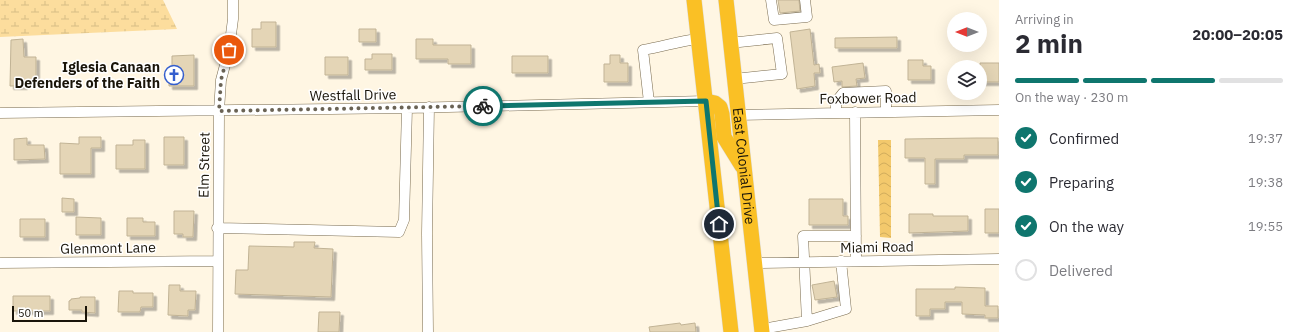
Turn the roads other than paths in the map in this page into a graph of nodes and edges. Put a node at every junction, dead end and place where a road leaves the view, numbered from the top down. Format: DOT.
graph roads {
  1 [pos="233,0"];
  2 [pos="694,0"];
  3 [pos="726,0"];
  4 [pos="771,0"];
  5 [pos="805,0"];
  6 [pos="698,39"];
  7 [pos="730,43"];
  8 [pos="734,79"];
  9 [pos="706,101"];
  10 [pos="650,102"];
  11 [pos="429,107"];
  12 [pos="407,108"];
  13 [pos="999,110"];
  14 [pos="219,111"];
  15 [pos="855,112"];
  16 [pos="886,112"];
  17 [pos="0,113"];
  18 [pos="836,113"];
  19 [pos="738,115"];
  20 [pos="744,171"];
  21 [pos="218,228"];
  22 [pos="856,236"];
  23 [pos="999,259"];
  24 [pos="217,260"];
  25 [pos="841,261"];
  26 [pos="856,261"];
  27 [pos="804,262"];
  28 [pos="0,263"];
  29 [pos="755,263"];
  30 [pos="807,321"];
  31 [pos="762,330"];
  32 [pos="218,332"];
  33 [pos="428,332"];
  34 [pos="731,332"];
  1 -- 14 [label="street, Elm Street"];
  2 -- 6 [label="highway"];
  3 -- 7 [label="highway, East Colonial Drive"];
  4 -- 5 [label="street"];
  6 -- 9 [label="highway"];
  6 -- 10 [label="street"];
  7 -- 8 [label="highway, East Colonial Drive"];
  7 -- 8 [label="street"];
  8 -- 19 [label="highway, East Colonial Drive"];
  9 -- 10 [label="street, Westfall Drive"];
  9 -- 20 [label="highway"];
  9 -- 34 [label="highway"];
  10 -- 11 [label="street, Westfall Drive"];
  11 -- 12 [label="street, Westfall Drive"];
  11 -- 33 [label="street"];
  12 -- 14 [label="street, Westfall Drive"];
  12 -- 21 [label="street"];
  13 -- 16 [label="street, Foxbower Road"];
  14 -- 17 [label="street, Westfall Drive"];
  14 -- 21 [label="street, Elm Street"];
  15 -- 16 [label="street, Foxbower Road"];
  15 -- 18 [label="street, Foxbower Road"];
  15 -- 22 [label="street"];
  16 -- 18 [label="street"];
  18 -- 19 [label="street, Foxbower Road"];
  19 -- 20 [label="highway, East Colonial Drive"];
  20 -- 29 [label="highway, East Colonial Drive"];
  21 -- 24 [label="street, Elm Street"];
  22 -- 26 [label="street"];
  22 -- 27 [label="street"];
  23 -- 26 [label="street, Miami Road"];
  24 -- 28 [label="street, Glenmont Lane"];
  24 -- 32 [label="street, Elm Street"];
  25 -- 26 [label="street, Miami Road"];
  25 -- 27 [label="street, Miami Road"];
  25 -- 30 [label="street"];
  27 -- 29 [label="street, Miami Road"];
  27 -- 30 [label="street"];
  29 -- 31 [label="highway, East Colonial Drive"];
  30 -- 31 [label="street"];
}
